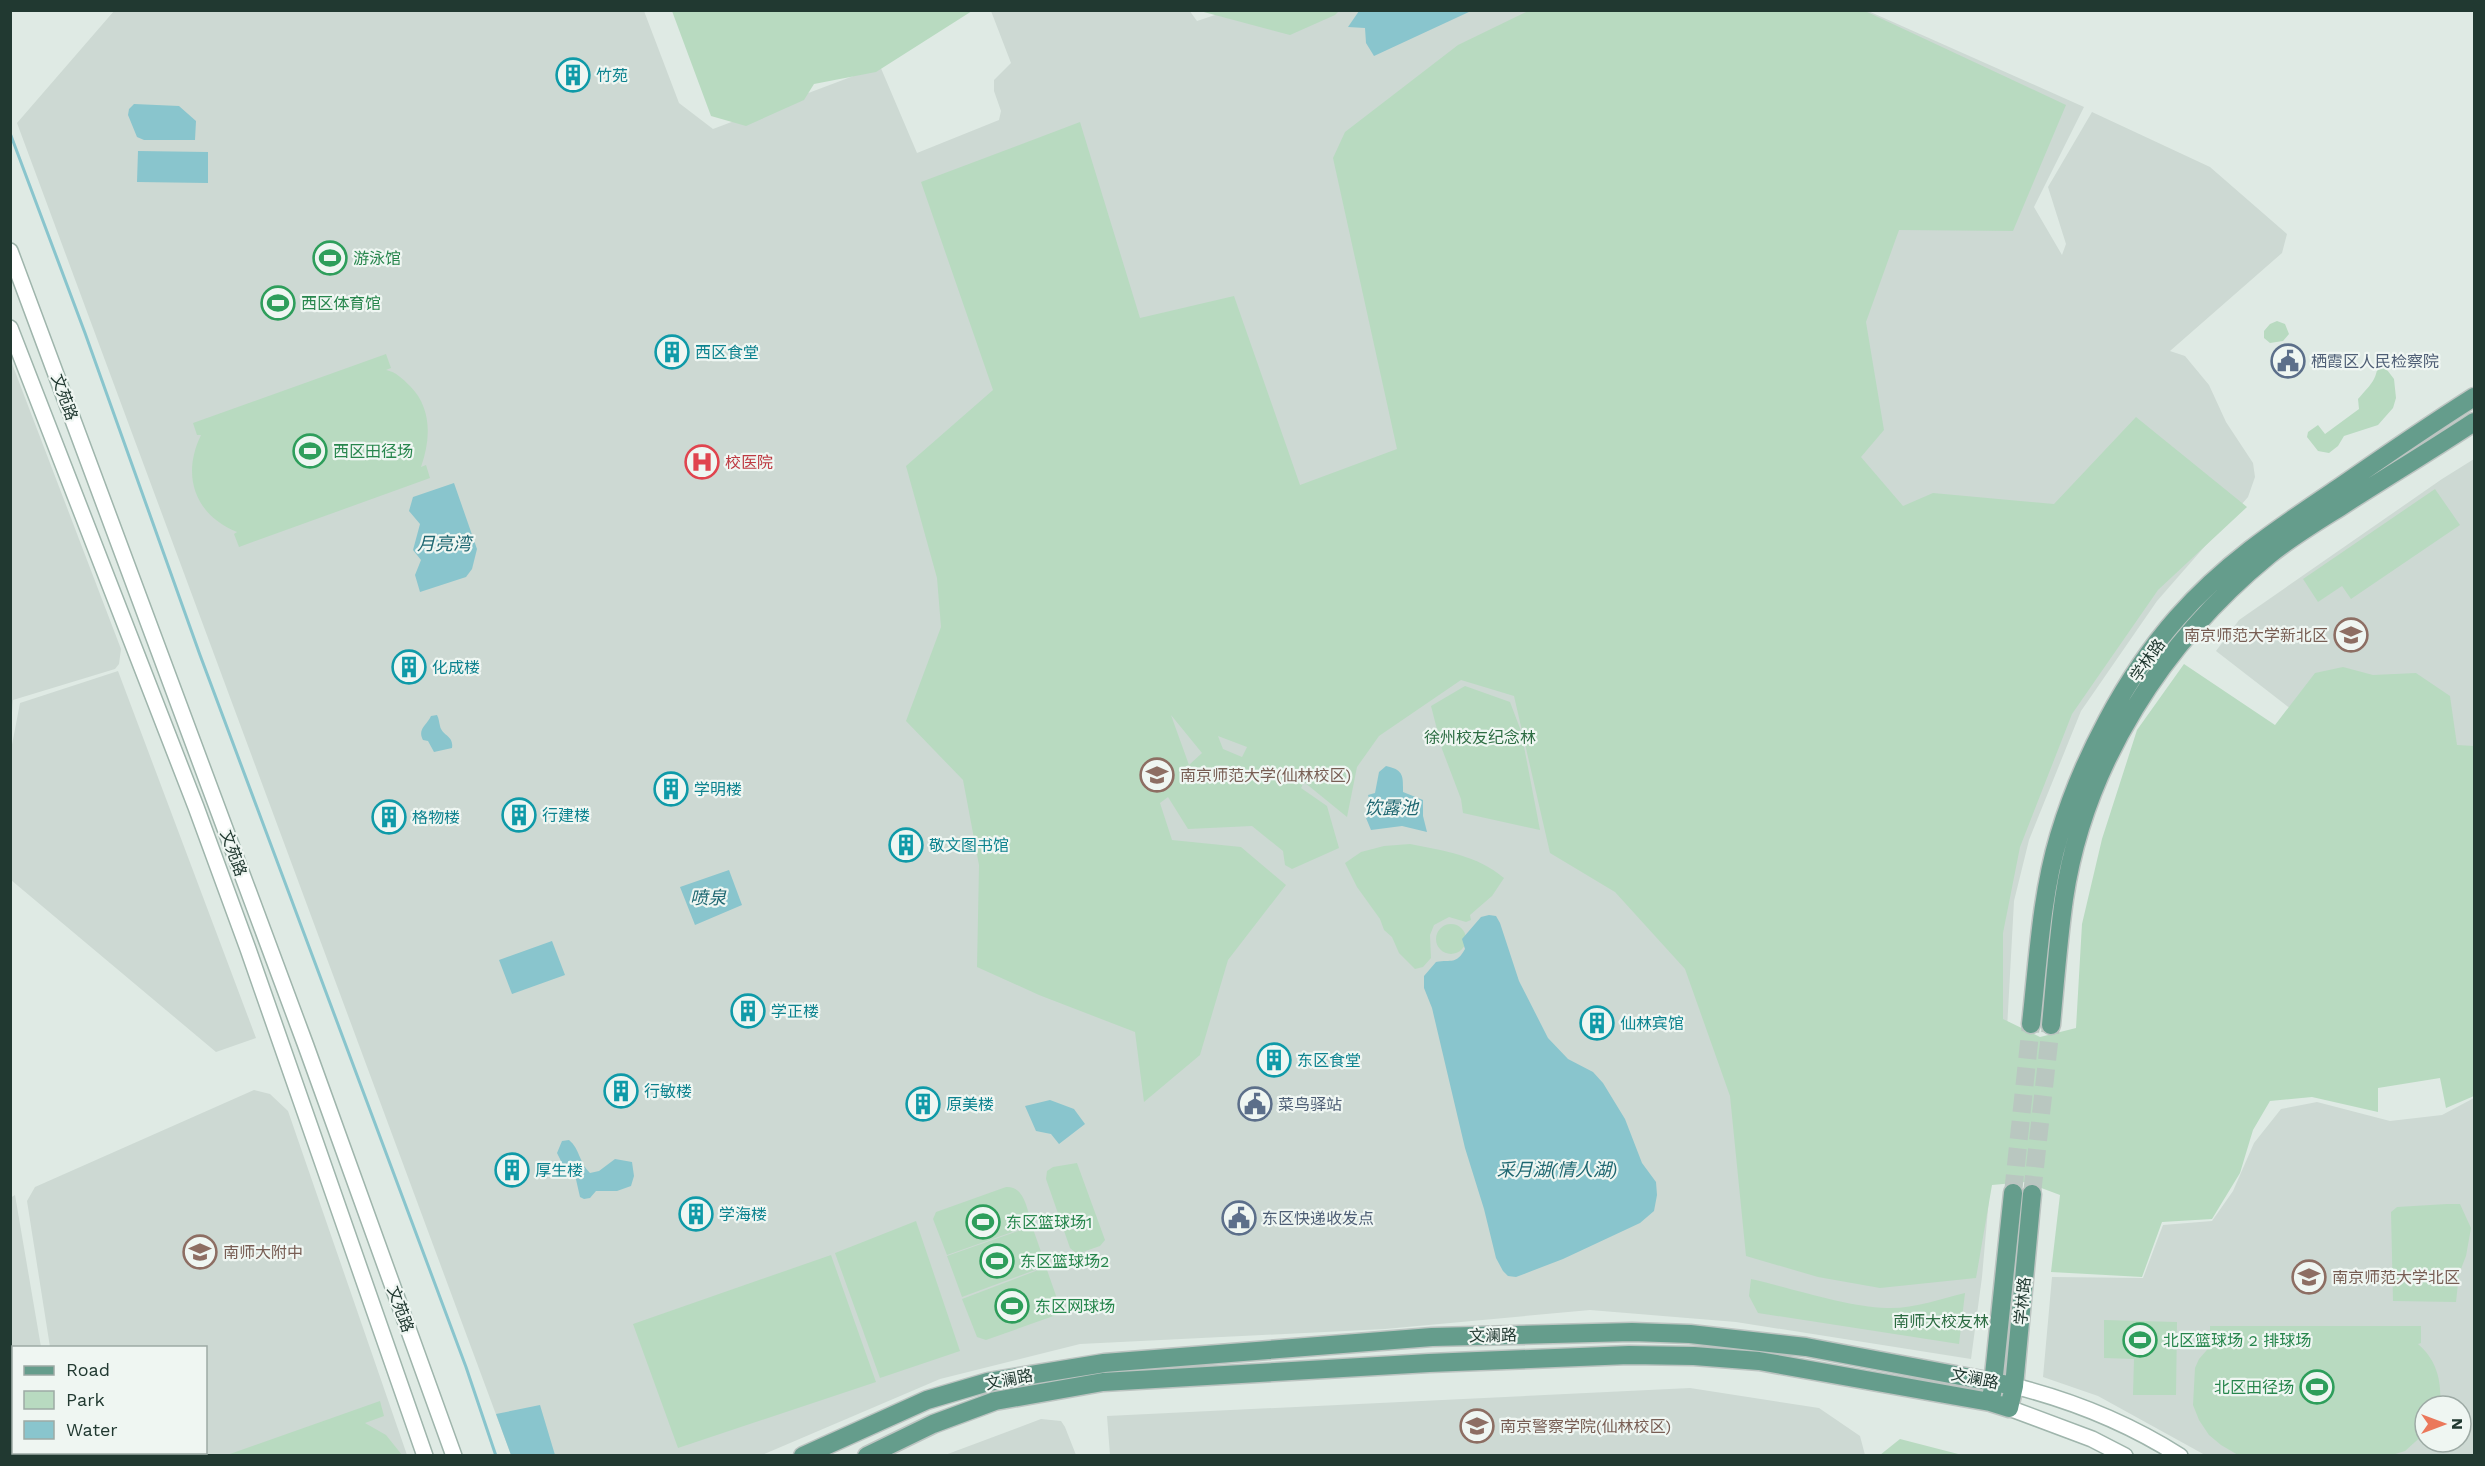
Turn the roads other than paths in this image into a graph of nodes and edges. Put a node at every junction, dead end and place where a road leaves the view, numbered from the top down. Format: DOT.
graph roads {
  1 [pos="10,251"];
  2 [pos="16,284"];
  3 [pos="10,328"];
  4 [pos="2475,397"];
  5 [pos="2475,422"];
  6 [pos="2031,1024"];
  7 [pos="2051,1025"];
  8 [pos="2013,1193"];
  9 [pos="2032,1194"];
  10 [pos="1994,1382"];
  11 [pos="2014,1386"];
  12 [pos="1990,1402"];
  13 [pos="2009,1408"];
  14 [pos="425,1455"];
  15 [pos="454,1455"];
  16 [pos="803,1455"];
  17 [pos="867,1455"];
  18 [pos="2125,1455"];
  19 [pos="2180,1455"];
  1 -- 2 [label="main road, 文苑路"];
  2 -- 15 [label="main road, 文苑路"];
  3 -- 14 [label="main road, 文苑路"];
  4 -- 6 [label="main road, 学林路"];
  5 -- 7 [label="main road, 学林路"];
  8 -- 10 [label="main road, 学林路"];
  9 -- 11 [label="main road, 学林路"];
  10 -- 11 [label="main road, 文澜路"];
  10 -- 12 [label="main road, 学林路"];
  10 -- 16 [label="main road, 文澜路"];
  11 -- 13 [label="main road, 学林路"];
  11 -- 19 [label="main road, 文澜路"];
  12 -- 13 [label="main road, 文澜路"];
  12 -- 17 [label="main road, 文澜路"];
  13 -- 18 [label="main road, 文澜路"];
}
